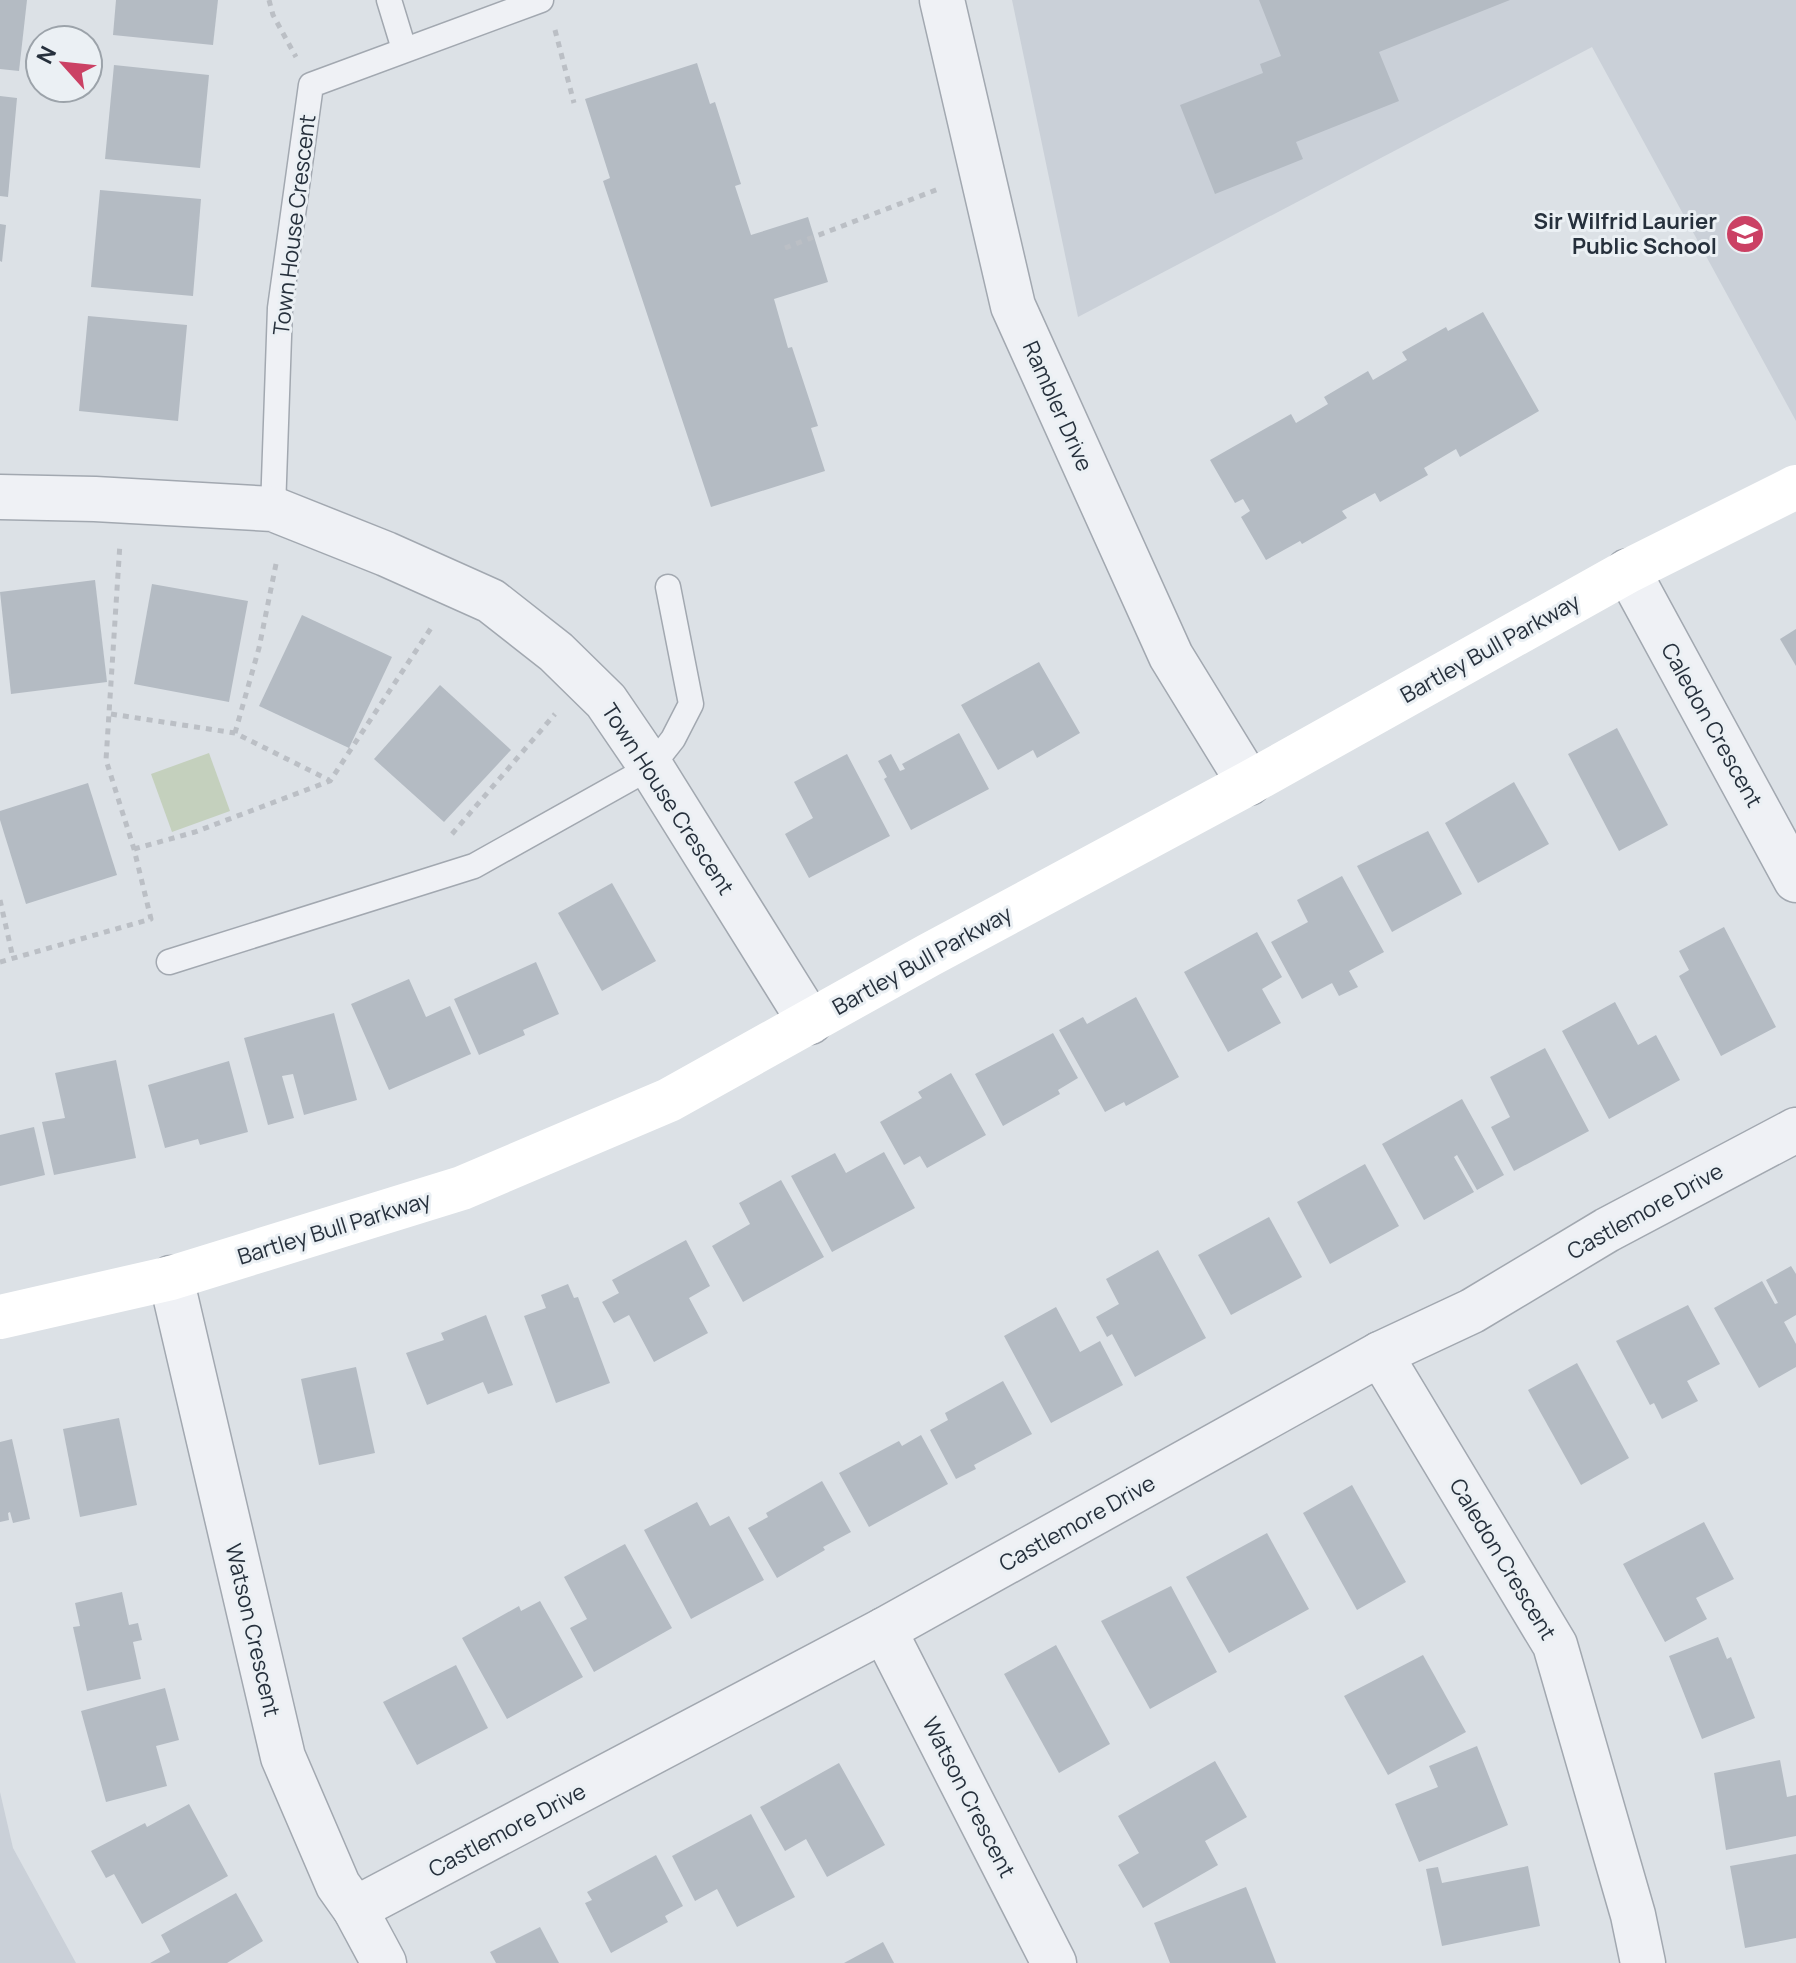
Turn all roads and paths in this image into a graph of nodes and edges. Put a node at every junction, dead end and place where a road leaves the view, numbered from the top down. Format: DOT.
graph roads {
  1 [pos="269,0"];
  2 [pos="389,0"];
  3 [pos="541,0"];
  4 [pos="942,0"];
  5 [pos="554,29"];
  6 [pos="404,49"];
  7 [pos="311,85"];
  8 [pos="574,103"];
  9 [pos="982,172"];
  10 [pos="785,248"];
  11 [pos="1796,487"];
  12 [pos="0,497"];
  13 [pos="123,501"];
  14 [pos="279,512"];
  15 [pos="1628,571"];
  16 [pos="458,587"];
  17 [pos="668,587"];
  18 [pos="584,680"];
  19 [pos="111,714"];
  20 [pos="235,733"];
  21 [pos="651,767"];
  22 [pos="330,781"];
  23 [pos="1249,783"];
  24 [pos="134,849"];
  25 [pos="1796,880"];
  26 [pos="407,887"];
  27 [pos="0,900"];
  28 [pos="13,958"];
  29 [pos="0,962"];
  30 [pos="169,962"];
  31 [pos="810,1022"];
  32 [pos="1796,1130"];
  33 [pos="171,1278"];
  34 [pos="0,1317"];
  35 [pos="1380,1354"];
  36 [pos="884,1630"];
  37 [pos="355,1909"];
  38 [pos="384,1963"];
  39 [pos="1054,1963"];
  40 [pos="1643,1963"];
  1 -- 7 [label="path"];
  2 -- 6 [label="lane"];
  3 -- 6 [label="lane"];
  4 -- 9 [label="street, Rambler Drive"];
  5 -- 8 [label="path"];
  6 -- 7 [label="lane"];
  7 -- 14 [label="lane, Town House Crescent"];
  9 -- 10 [label="path"];
  9 -- 23 [label="street, Rambler Drive"];
  11 -- 15 [label="street, Bartley Bull Parkway"];
  12 -- 13 [label="street, Town House Crescent"];
  13 -- 14 [label="street, Town House Crescent"];
  13 -- 19 [label="path"];
  14 -- 16 [label="street, Town House Crescent"];
  14 -- 20 [label="path"];
  15 -- 23 [label="street, Bartley Bull Parkway"];
  15 -- 25 [label="street, Caledon Crescent"];
  16 -- 18 [label="street, Town House Crescent"];
  16 -- 22 [label="path"];
  17 -- 21 [label="lane"];
  18 -- 21 [label="street, Town House Crescent"];
  18 -- 26 [label="path"];
  19 -- 20 [label="path"];
  19 -- 24 [label="path"];
  20 -- 22 [label="path"];
  21 -- 26 [label="lane"];
  21 -- 31 [label="street, Town House Crescent"];
  22 -- 24 [label="path"];
  23 -- 31 [label="street, Bartley Bull Parkway"];
  24 -- 28 [label="path"];
  26 -- 30 [label="lane"];
  27 -- 28 [label="path"];
  28 -- 29 [label="path"];
  31 -- 33 [label="street, Bartley Bull Parkway"];
  32 -- 35 [label="street, Castlemore Drive"];
  33 -- 34 [label="street, Bartley Bull Parkway"];
  33 -- 37 [label="street, Watson Crescent"];
  35 -- 36 [label="street, Castlemore Drive"];
  35 -- 40 [label="street, Caledon Crescent"];
  36 -- 37 [label="street, Castlemore Drive"];
  36 -- 39 [label="street, Watson Crescent"];
  37 -- 38 [label="street, Watson Crescent"];
}
